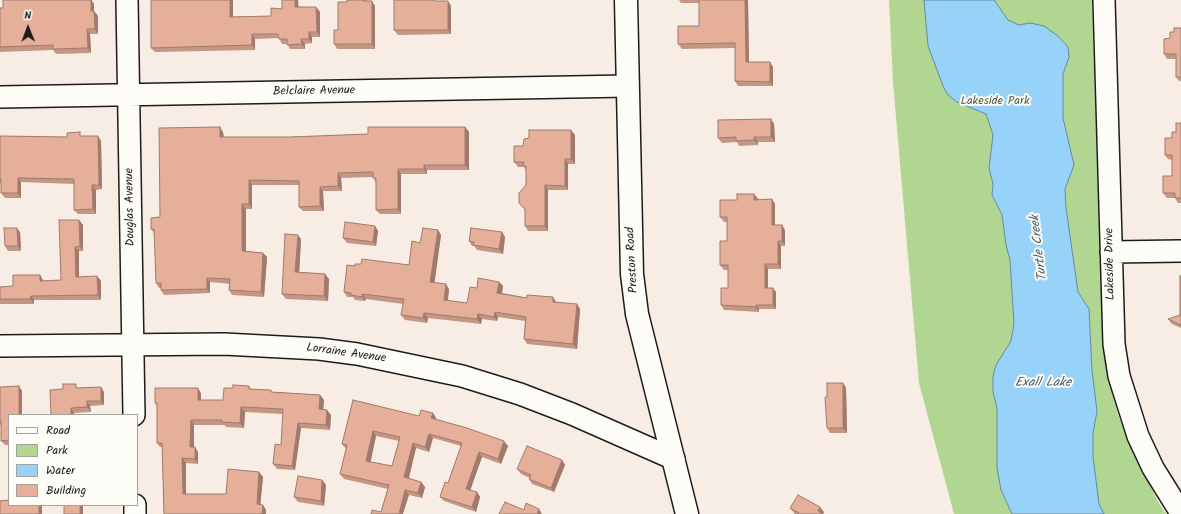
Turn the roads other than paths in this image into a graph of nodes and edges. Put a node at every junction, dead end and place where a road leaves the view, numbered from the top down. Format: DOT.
graph roads {
  1 [pos="128,0"];
  2 [pos="626,0"];
  3 [pos="1104,0"];
  4 [pos="628,86"];
  5 [pos="129,95"];
  6 [pos="0,97"];
  7 [pos="1181,251"];
  8 [pos="1111,252"];
  9 [pos="132,344"];
  10 [pos="0,346"];
  11 [pos="134,414"];
  12 [pos="674,459"];
  13 [pos="1181,513"];
  14 [pos="687,514"];
  1 -- 5 [label="street, Douglas Avenue"];
  2 -- 4 [label="main road, Preston Road"];
  3 -- 8 [label="street, Lakeside Drive"];
  4 -- 5 [label="street, Belclaire Avenue"];
  4 -- 12 [label="main road, Preston Road"];
  5 -- 6 [label="street, Belclaire Avenue"];
  5 -- 9 [label="street, Douglas Avenue"];
  7 -- 8 [label="street"];
  8 -- 13 [label="street, Lakeside Drive"];
  9 -- 10 [label="street, Lorraine Avenue"];
  9 -- 11 [label="street, Douglas Avenue"];
  9 -- 12 [label="street, Lorraine Avenue"];
  12 -- 14 [label="main road, Preston Road"];
}
